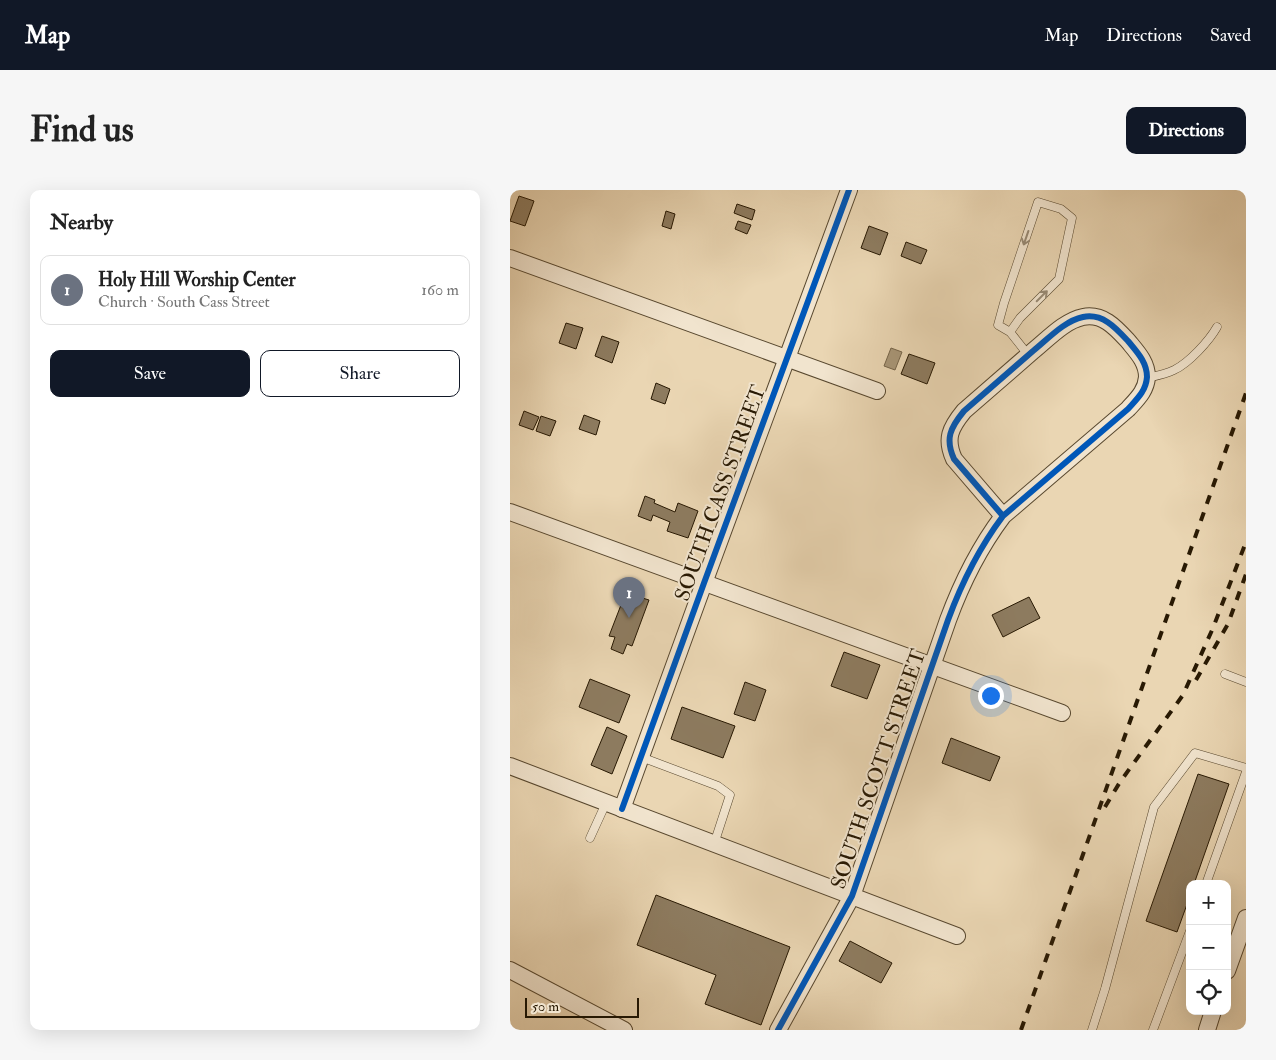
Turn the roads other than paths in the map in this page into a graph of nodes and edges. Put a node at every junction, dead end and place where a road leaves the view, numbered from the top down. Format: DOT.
graph roads {
  1 [pos="849,190"];
  2 [pos="510,258"];
  3 [pos="1218,327"];
  4 [pos="1010,332"];
  5 [pos="1029,356"];
  6 [pos="787,358"];
  7 [pos="1147,378"];
  8 [pos="877,391"];
  9 [pos="510,512"];
  10 [pos="1003,516"];
  11 [pos="704,583"];
  12 [pos="932,666"];
  13 [pos="1225,674"];
  14 [pos="1246,682"];
  15 [pos="1062,713"];
  16 [pos="641,757"];
  17 [pos="510,766"];
  18 [pos="1246,770"];
  19 [pos="606,803"];
  20 [pos="622,809"];
  21 [pos="590,838"];
  22 [pos="714,844"];
  23 [pos="1207,880"];
  24 [pos="852,896"];
  25 [pos="1246,918"];
  26 [pos="957,936"];
  27 [pos="1186,941"];
  28 [pos="510,970"];
  29 [pos="1227,970"];
  30 [pos="1212,1015"];
  31 [pos="624,1030"];
  32 [pos="778,1030"];
  33 [pos="1092,1030"];
  34 [pos="1153,1030"];
  35 [pos="1207,1030"];
  1 -- 6 [label="street, SOUTH CASS STREET"];
  2 -- 6 [label="street"];
  3 -- 7 [label="lane"];
  4 -- 4 [label="lane, one-way"];
  4 -- 5 [label="lane"];
  5 -- 7 [label="street"];
  5 -- 10 [label="street"];
  6 -- 8 [label="street"];
  6 -- 11 [label="street, SOUTH CASS STREET"];
  7 -- 10 [label="street, SOUTH SCOTT STREET"];
  9 -- 11 [label="street"];
  10 -- 12 [label="street, SOUTH SCOTT STREET"];
  11 -- 12 [label="street"];
  11 -- 16 [label="street, SOUTH CASS STREET"];
  12 -- 15 [label="street"];
  12 -- 24 [label="street, SOUTH SCOTT STREET"];
  13 -- 14 [label="lane"];
  16 -- 20 [label="street, SOUTH CASS STREET"];
  16 -- 22 [label="lane"];
  17 -- 19 [label="street"];
  18 -- 23 [label="lane"];
  18 -- 33 [label="lane"];
  19 -- 20 [label="street"];
  19 -- 21 [label="lane"];
  20 -- 22 [label="street"];
  22 -- 24 [label="street"];
  24 -- 26 [label="street"];
  24 -- 32 [label="street, SOUTH SCOTT STREET"];
  25 -- 29 [label="street"];
  27 -- 34 [label="lane"];
  28 -- 31 [label="street"];
  30 -- 35 [label="street"];
}
